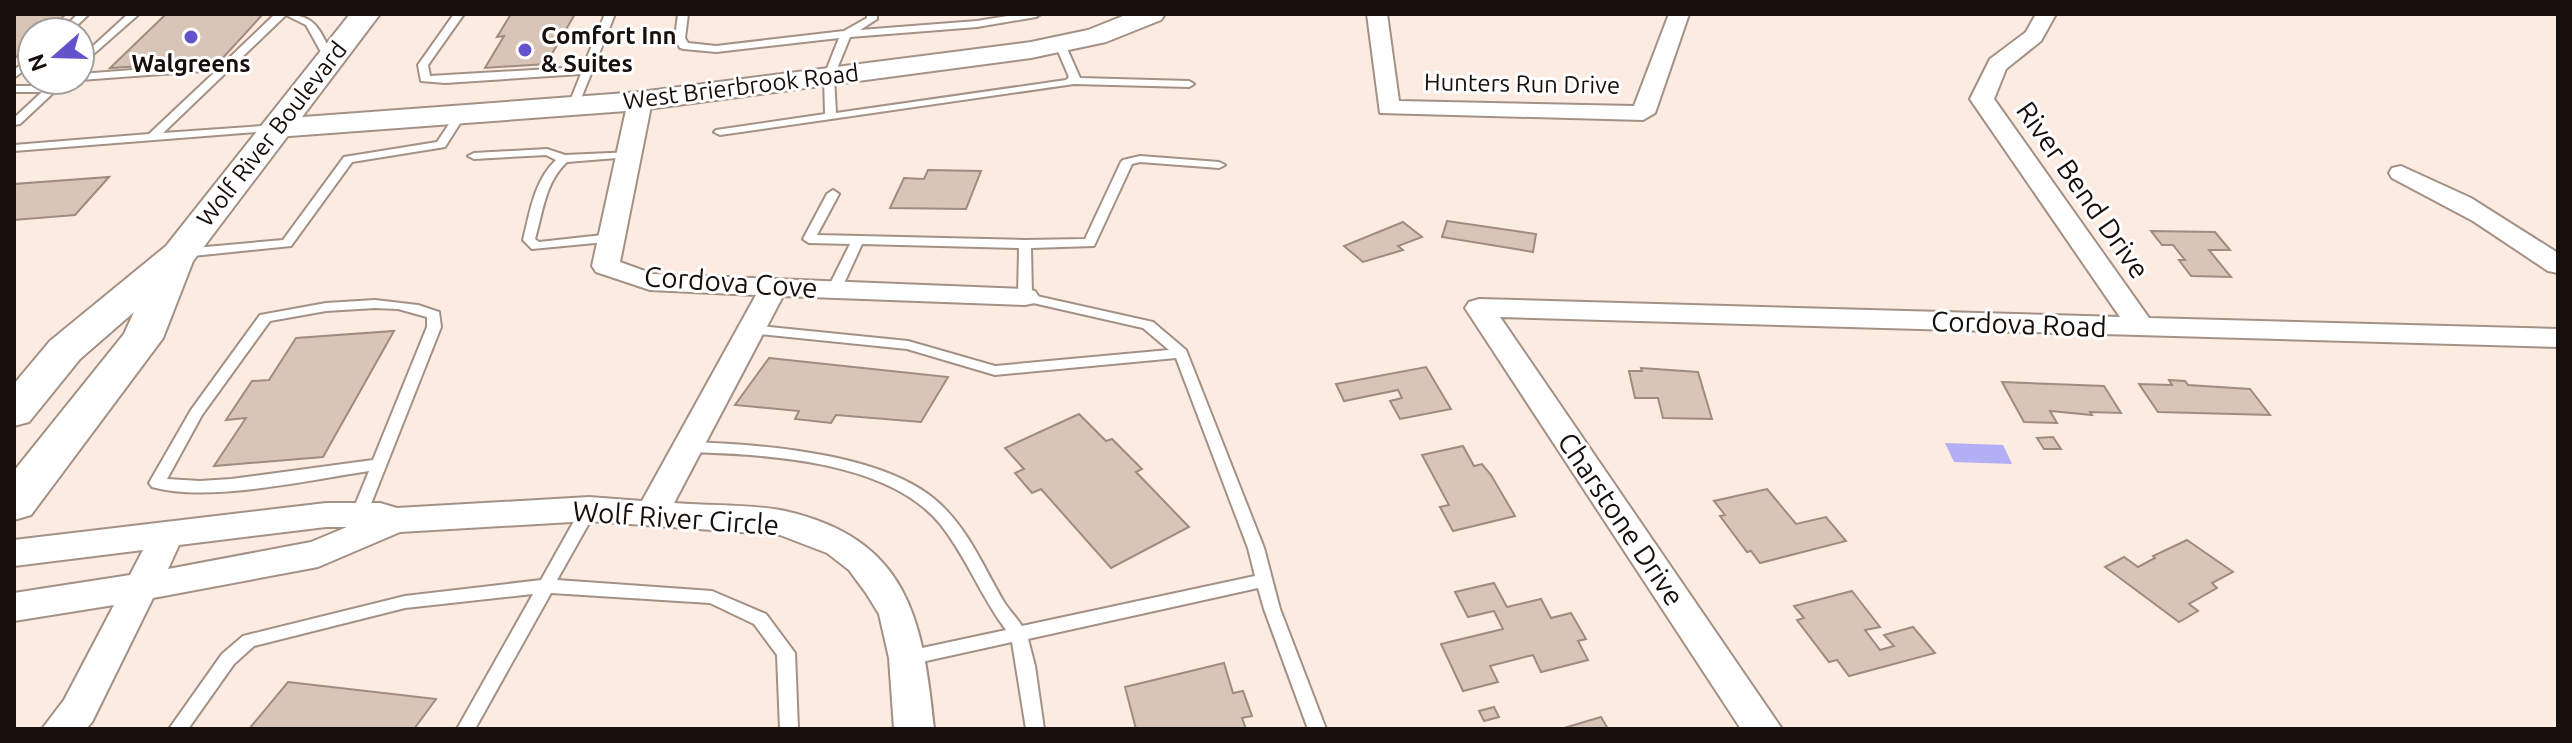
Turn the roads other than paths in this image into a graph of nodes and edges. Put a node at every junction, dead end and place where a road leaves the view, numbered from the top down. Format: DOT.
graph roads {
  1 [pos="134,14"];
  2 [pos="281,14"];
  3 [pos="290,14"];
  4 [pos="365,14"];
  5 [pos="459,14"];
  6 [pos="610,14"];
  7 [pos="683,14"];
  8 [pos="872,14"];
  9 [pos="938,14"];
  10 [pos="1036,14"];
  11 [pos="1152,14"];
  12 [pos="1377,14"];
  13 [pos="1679,14"];
  14 [pos="2046,14"];
  15 [pos="938,27"];
  16 [pos="846,34"];
  17 [pos="1060,44"];
  18 [pos="96,48"];
  19 [pos="330,59"];
  20 [pos="229,66"];
  21 [pos="588,70"];
  22 [pos="96,76"];
  23 [pos="829,76"];
  24 [pos="1072,81"];
  25 [pos="1189,84"];
  26 [pos="44,96"];
  27 [pos="640,101"];
  28 [pos="573,106"];
  29 [pos="461,114"];
  30 [pos="831,117"];
  31 [pos="16,122"];
  32 [pos="276,128"];
  33 [pos="720,132"];
  34 [pos="152,138"];
  35 [pos="14,148"];
  36 [pos="629,154"];
  37 [pos="474,156"];
  38 [pos="564,159"];
  39 [pos="1219,165"];
  40 [pos="2401,173"];
  41 [pos="833,194"];
  42 [pos="612,238"];
  43 [pos="858,240"];
  44 [pos="1025,244"];
  45 [pos="179,254"];
  46 [pos="2558,265"];
  47 [pos="774,287"];
  48 [pos="834,290"];
  49 [pos="1025,297"];
  50 [pos="1479,308"];
  51 [pos="2142,328"];
  52 [pos="750,329"];
  53 [pos="2558,338"];
  54 [pos="1181,353"];
  55 [pos="14,412"];
  56 [pos="686,447"];
  57 [pos="379,464"];
  58 [pos="14,503"];
  59 [pos="589,509"];
  60 [pos="652,513"];
  61 [pos="359,515"];
  62 [pos="396,520"];
  63 [pos="167,536"];
  64 [pos="14,553"];
  65 [pos="1264,580"];
  66 [pos="546,586"];
  67 [pos="141,587"];
  68 [pos="14,607"];
  69 [pos="1017,633"];
  70 [pos="908,658"];
  71 [pos="62,729"];
  72 [pos="178,729"];
  73 [pos="466,729"];
  74 [pos="789,729"];
  75 [pos="914,729"];
  76 [pos="1035,729"];
  77 [pos="1317,729"];
  78 [pos="1762,729"];
  1 -- 18 [label="lane"];
  2 -- 20 [label="lane"];
  3 -- 19 [label="lane"];
  4 -- 19 [label="main road, Wolf River Boulevard"];
  5 -- 21 [label="lane"];
  6 -- 21 [label="lane"];
  7 -- 16 [label="lane"];
  8 -- 16 [label="lane"];
  9 -- 15 [label="lane"];
  10 -- 15 [label="lane"];
  11 -- 17 [label="street, West Brierbrook Road"];
  12 -- 13 [label="street, Hunters Run Drive"];
  14 -- 51 [label="street, River Bend Drive"];
  15 -- 16 [label="lane"];
  16 -- 23 [label="lane"];
  17 -- 23 [label="street, West Brierbrook Road"];
  17 -- 24 [label="lane"];
  19 -- 32 [label="main road, Wolf River Boulevard"];
  20 -- 22 [label="lane"];
  20 -- 34 [label="lane"];
  21 -- 28 [label="lane"];
  23 -- 27 [label="street, West Brierbrook Road"];
  23 -- 30 [label="lane"];
  24 -- 25 [label="lane"];
  24 -- 30 [label="lane"];
  26 -- 31 [label="lane"];
  27 -- 28 [label="street, West Brierbrook Road"];
  27 -- 36 [label="street, Cordova Cove"];
  28 -- 29 [label="street, West Brierbrook Road"];
  29 -- 32 [label="street, West Brierbrook Road"];
  29 -- 45 [label="lane"];
  30 -- 33 [label="lane"];
  32 -- 34 [label="lane"];
  32 -- 45 [label="main road, Wolf River Boulevard"];
  34 -- 35 [label="lane"];
  36 -- 38 [label="lane"];
  36 -- 42 [label="street, Cordova Cove"];
  37 -- 38 [label="lane"];
  38 -- 42 [label="lane"];
  39 -- 44 [label="lane"];
  40 -- 46 [label="street"];
  41 -- 43 [label="lane"];
  42 -- 47 [label="street, Cordova Cove"];
  43 -- 44 [label="lane"];
  43 -- 48 [label="lane"];
  44 -- 49 [label="lane"];
  45 -- 55 [label="main road, Wolf River Boulevard"];
  45 -- 58 [label="main road, Wolf River Boulevard"];
  47 -- 48 [label="street, Cordova Cove"];
  47 -- 52 [label="street"];
  48 -- 49 [label="street, Cordova Cove"];
  49 -- 54 [label="lane"];
  50 -- 51 [label="street, Cordova Road"];
  50 -- 78 [label="street, Charstone Drive"];
  51 -- 53 [label="street, Cordova Road"];
  52 -- 54 [label="lane"];
  52 -- 56 [label="street"];
  54 -- 65 [label="lane"];
  56 -- 60 [label="street"];
  56 -- 69 [label="lane"];
  57 -- 57 [label="lane"];
  57 -- 61 [label="lane"];
  59 -- 60 [label="street, Wolf River Circle"];
  59 -- 62 [label="street, Wolf River Circle"];
  59 -- 66 [label="lane"];
  60 -- 70 [label="street, Wolf River Circle"];
  61 -- 62 [label="street, Wolf River Circle"];
  61 -- 63 [label="street, Wolf River Circle"];
  62 -- 67 [label="street, Wolf River Circle"];
  63 -- 64 [label="street, Wolf River Circle"];
  63 -- 67 [label="street"];
  65 -- 69 [label="lane"];
  65 -- 77 [label="lane"];
  66 -- 72 [label="lane"];
  66 -- 73 [label="lane"];
  66 -- 74 [label="lane"];
  67 -- 68 [label="street, Wolf River Circle"];
  67 -- 71 [label="street"];
  69 -- 70 [label="lane"];
  69 -- 76 [label="lane"];
  70 -- 75 [label="street, Wolf River Circle"];
}
